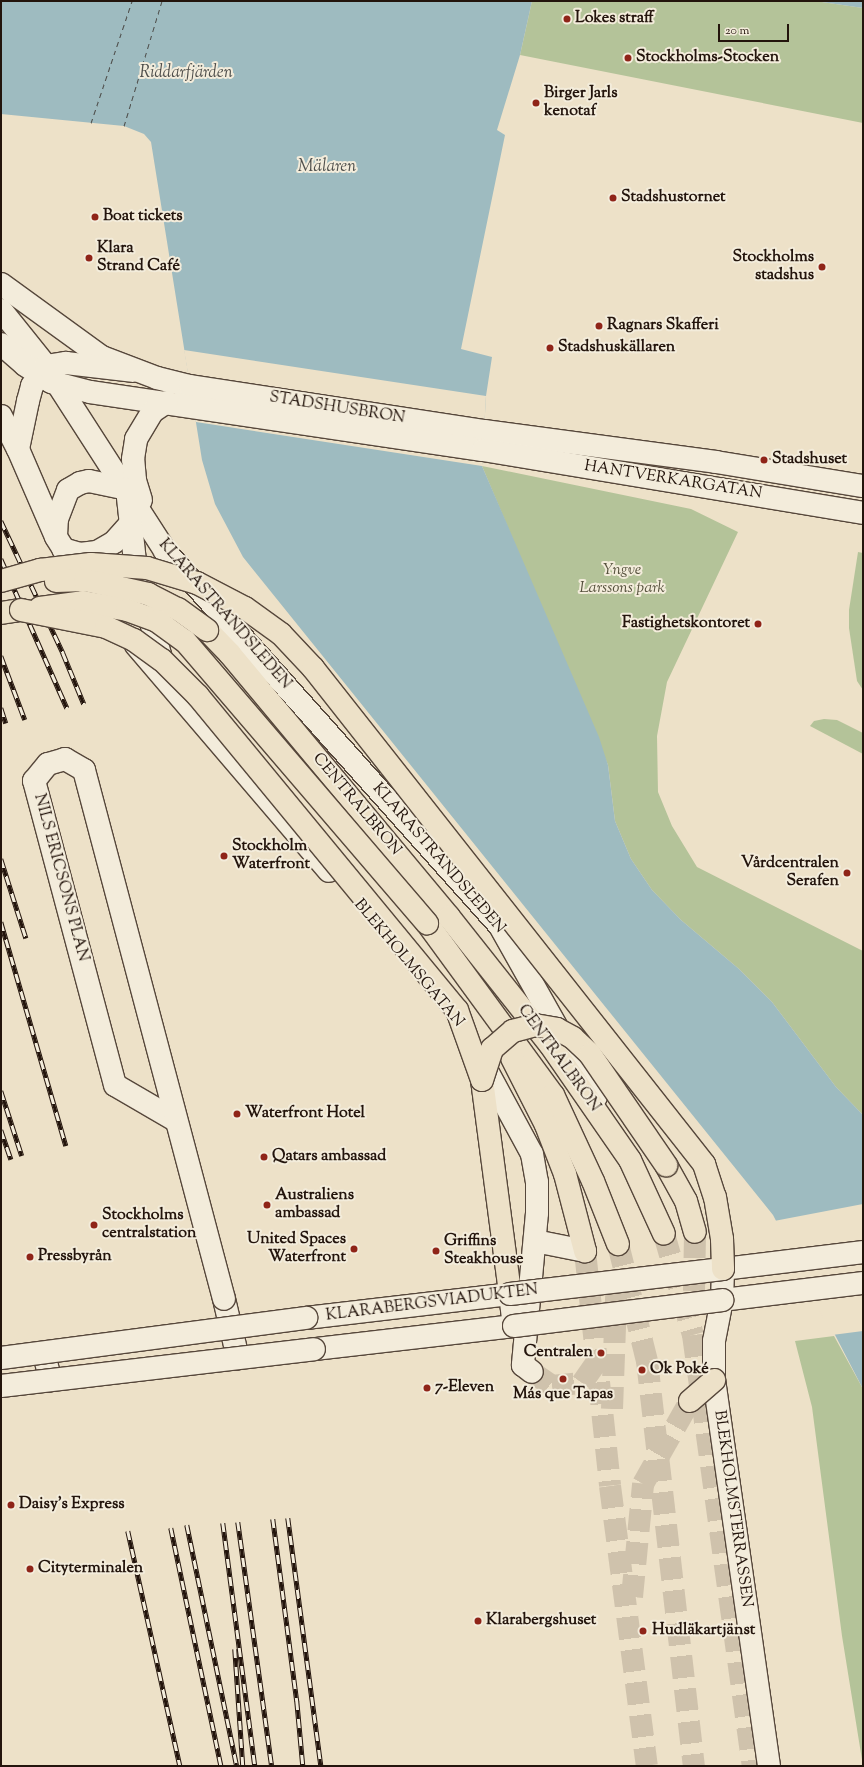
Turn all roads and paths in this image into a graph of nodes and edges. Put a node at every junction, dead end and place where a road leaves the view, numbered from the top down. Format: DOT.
graph roads {
  1 [pos="1,284"];
  2 [pos="1,310"];
  3 [pos="1,344"];
  4 [pos="43,371"];
  5 [pos="133,371"];
  6 [pos="59,385"];
  7 [pos="192,396"];
  8 [pos="167,402"];
  9 [pos="1,416"];
  10 [pos="483,440"];
  11 [pos="18,449"];
  12 [pos="863,486"];
  13 [pos="127,489"];
  14 [pos="863,513"];
  15 [pos="140,524"];
  16 [pos="60,543"];
  17 [pos="1,581"];
  18 [pos="1,586"];
  19 [pos="11,612"];
  20 [pos="169,685"];
  21 [pos="427,923"];
  22 [pos="482,1080"];
  23 [pos="175,1120"];
  24 [pos="630,1160"];
  25 [pos="695,1232"];
  26 [pos="664,1234"];
  27 [pos="535,1241"];
  28 [pos="618,1244"];
  29 [pos="585,1251"];
  30 [pos="863,1252"];
  31 [pos="723,1270"];
  32 [pos="863,1283"];
  33 [pos="510,1294"];
  34 [pos="722,1300"];
  35 [pos="514,1326"];
  36 [pos="232,1328"];
  37 [pos="44,1353"];
  38 [pos="1,1358"];
  39 [pos="238,1358"];
  40 [pos="532,1372"];
  41 [pos="50,1380"];
  42 [pos="714,1380"];
  43 [pos="1,1386"];
  44 [pos="690,1401"];
  45 [pos="769,1766"];
  1 -- 5 [label="street"];
  2 -- 4 [label="street, KLARASTRANDSLEDEN"];
  3 -- 4 [label="street, KLARASTRANDSLEDEN"];
  4 -- 5 [label="street"];
  4 -- 6 [label="street, KLARASTRANDSLEDEN"];
  4 -- 11 [label="street"];
  5 -- 7 [label="street"];
  6 -- 8 [label="street"];
  6 -- 13 [label="street, KLARASTRANDSLEDEN"];
  7 -- 8 [label="street"];
  7 -- 10 [label="street, STADSHUSBRON"];
  8 -- 15 [label="street, KLARASTRANDSLEDEN"];
  9 -- 11 [label="street, BLEKHOLMSGATAN"];
  10 -- 12 [label="street, HANTVERKARGATAN"];
  10 -- 14 [label="street, HANTVERKARGATAN"];
  11 -- 16 [label="street, BLEKHOLMSGATAN"];
  13 -- 15 [label="street, KLARASTRANDSLEDEN"];
  13 -- 16 [label="street"];
  15 -- 16 [label="street"];
  15 -- 20 [label="street, BLEKHOLMSGATAN"];
  15 -- 24 [label="street, KLARASTRANDSLEDEN"];
  16 -- 20 [label="street, BLEKHOLMSGATAN"];
  17 -- 31 [label="highway, bridge"];
  18 -- 24 [label="highway, CENTRALBRON, bridge"];
  19 -- 21 [label="highway, CENTRALBRON, bridge"];
  19 -- 22 [label="highway, bridge"];
  20 -- 27 [label="street, BLEKHOLMSGATAN"];
  21 -- 28 [label="highway"];
  21 -- 29 [label="highway"];
  22 -- 25 [label="highway, bridge"];
  22 -- 33 [label="highway"];
  23 -- 23 [label="street, NILS ERICSONS PLAN, bridge"];
  23 -- 36 [label="street, NILS ERICSONS PLAN, bridge"];
  24 -- 26 [label="highway, KLARASTRANDSLEDEN"];
  27 -- 29 [label="street"];
  27 -- 40 [label="street, BLEKHOLMSGATAN"];
  30 -- 31 [label="street, KLARABERGSVIADUKTEN"];
  31 -- 33 [label="street, KLARABERGSVIADUKTEN, bridge"];
  31 -- 34 [label="street, BLEKHOLMSTERRASSEN"];
  32 -- 34 [label="street, KLARABERGSVIADUKTEN"];
  33 -- 35 [label="street"];
  33 -- 36 [label="street, KLARABERGSVIADUKTEN, bridge"];
  34 -- 35 [label="street, KLARABERGSVIADUKTEN, bridge"];
  34 -- 42 [label="street, BLEKHOLMSTERRASSEN"];
  35 -- 39 [label="street, KLARABERGSVIADUKTEN, bridge"];
  36 -- 37 [label="street, KLARABERGSVIADUKTEN, bridge"];
  36 -- 39 [label="street, NILS ERICSONS PLAN"];
  37 -- 38 [label="street, KLARABERGSVIADUKTEN, bridge"];
  37 -- 41 [label="street"];
  39 -- 41 [label="street, KLARABERGSVIADUKTEN, bridge"];
  41 -- 43 [label="street, KLARABERGSVIADUKTEN, bridge"];
  42 -- 44 [label="highway, bridge"];
  42 -- 45 [label="street, BLEKHOLMSTERRASSEN"];
}
